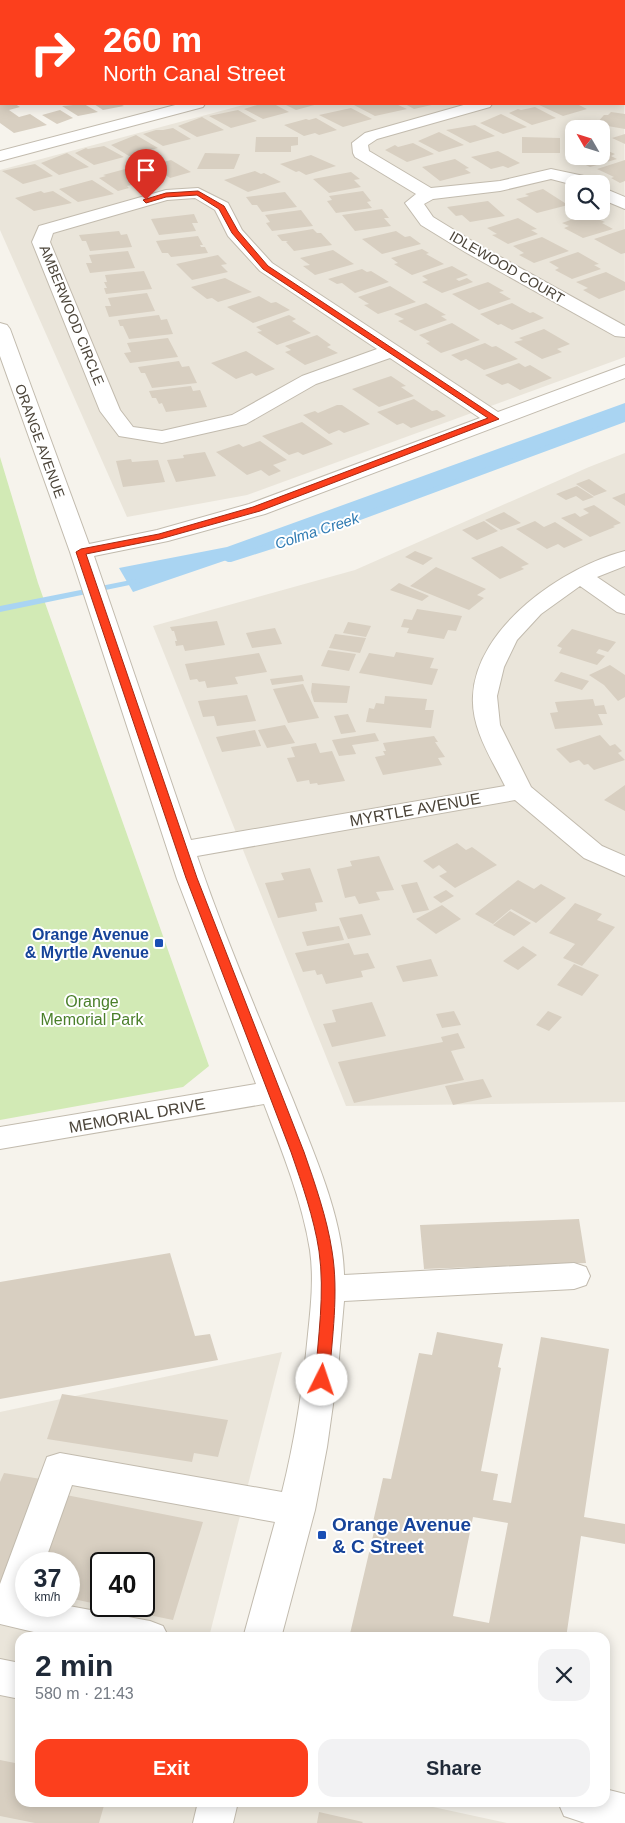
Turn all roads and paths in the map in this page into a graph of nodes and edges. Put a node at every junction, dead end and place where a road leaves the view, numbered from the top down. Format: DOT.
graph roads {
  1 [pos="193,105"];
  2 [pos="480,105"];
  3 [pos="0,156"];
  4 [pos="565,177"];
  5 [pos="428,194"];
  6 [pos="610,196"];
  7 [pos="625,204"];
  8 [pos="0,329"];
  9 [pos="622,332"];
  10 [pos="393,350"];
  11 [pos="625,371"];
  12 [pos="495,419"];
  13 [pos="625,558"];
  14 [pos="83,562"];
  15 [pos="580,576"];
  16 [pos="625,606"];
  17 [pos="520,791"];
  18 [pos="181,850"];
  19 [pos="625,867"];
  20 [pos="274,1092"];
  21 [pos="0,1138"];
  22 [pos="574,1276"];
  23 [pos="328,1289"];
  24 [pos="297,1510"];
  25 [pos="119,1632"];
  26 [pos="264,1632"];
  27 [pos="0,1677"];
  28 [pos="15,1681"];
  29 [pos="217,1807"];
  30 [pos="599,1807"];
  31 [pos="625,1813"];
  32 [pos="213,1823"];
  1 -- 3 [label="street"];
  2 -- 5 [label="street"];
  4 -- 5 [label="street"];
  5 -- 9 [label="street, IDLEWOOD COURT"];
  6 -- 7 [label="street"];
  8 -- 14 [label="street, ORANGE AVENUE"];
  10 -- 10 [label="street, AMBERWOOD CIRCLE"];
  10 -- 12 [label="street, AMBERWOOD CIRCLE"];
  11 -- 12 [label="street"];
  12 -- 14 [label="street"];
  13 -- 15 [label="street"];
  14 -- 18 [label="street, ORANGE AVENUE"];
  15 -- 16 [label="street"];
  15 -- 17 [label="street"];
  17 -- 18 [label="street, MYRTLE AVENUE"];
  17 -- 19 [label="street"];
  18 -- 20 [label="street, ORANGE AVENUE"];
  20 -- 21 [label="street, MEMORIAL DRIVE"];
  20 -- 23 [label="street, ORANGE AVENUE"];
  22 -- 23 [label="street"];
  23 -- 24 [label="street, ORANGE AVENUE"];
  24 -- 25 [label="street"];
  24 -- 26 [label="street, ORANGE AVENUE"];
  27 -- 28 [label="street"];
  29 -- 32 [label="street"];
  30 -- 31 [label="street"];
}
